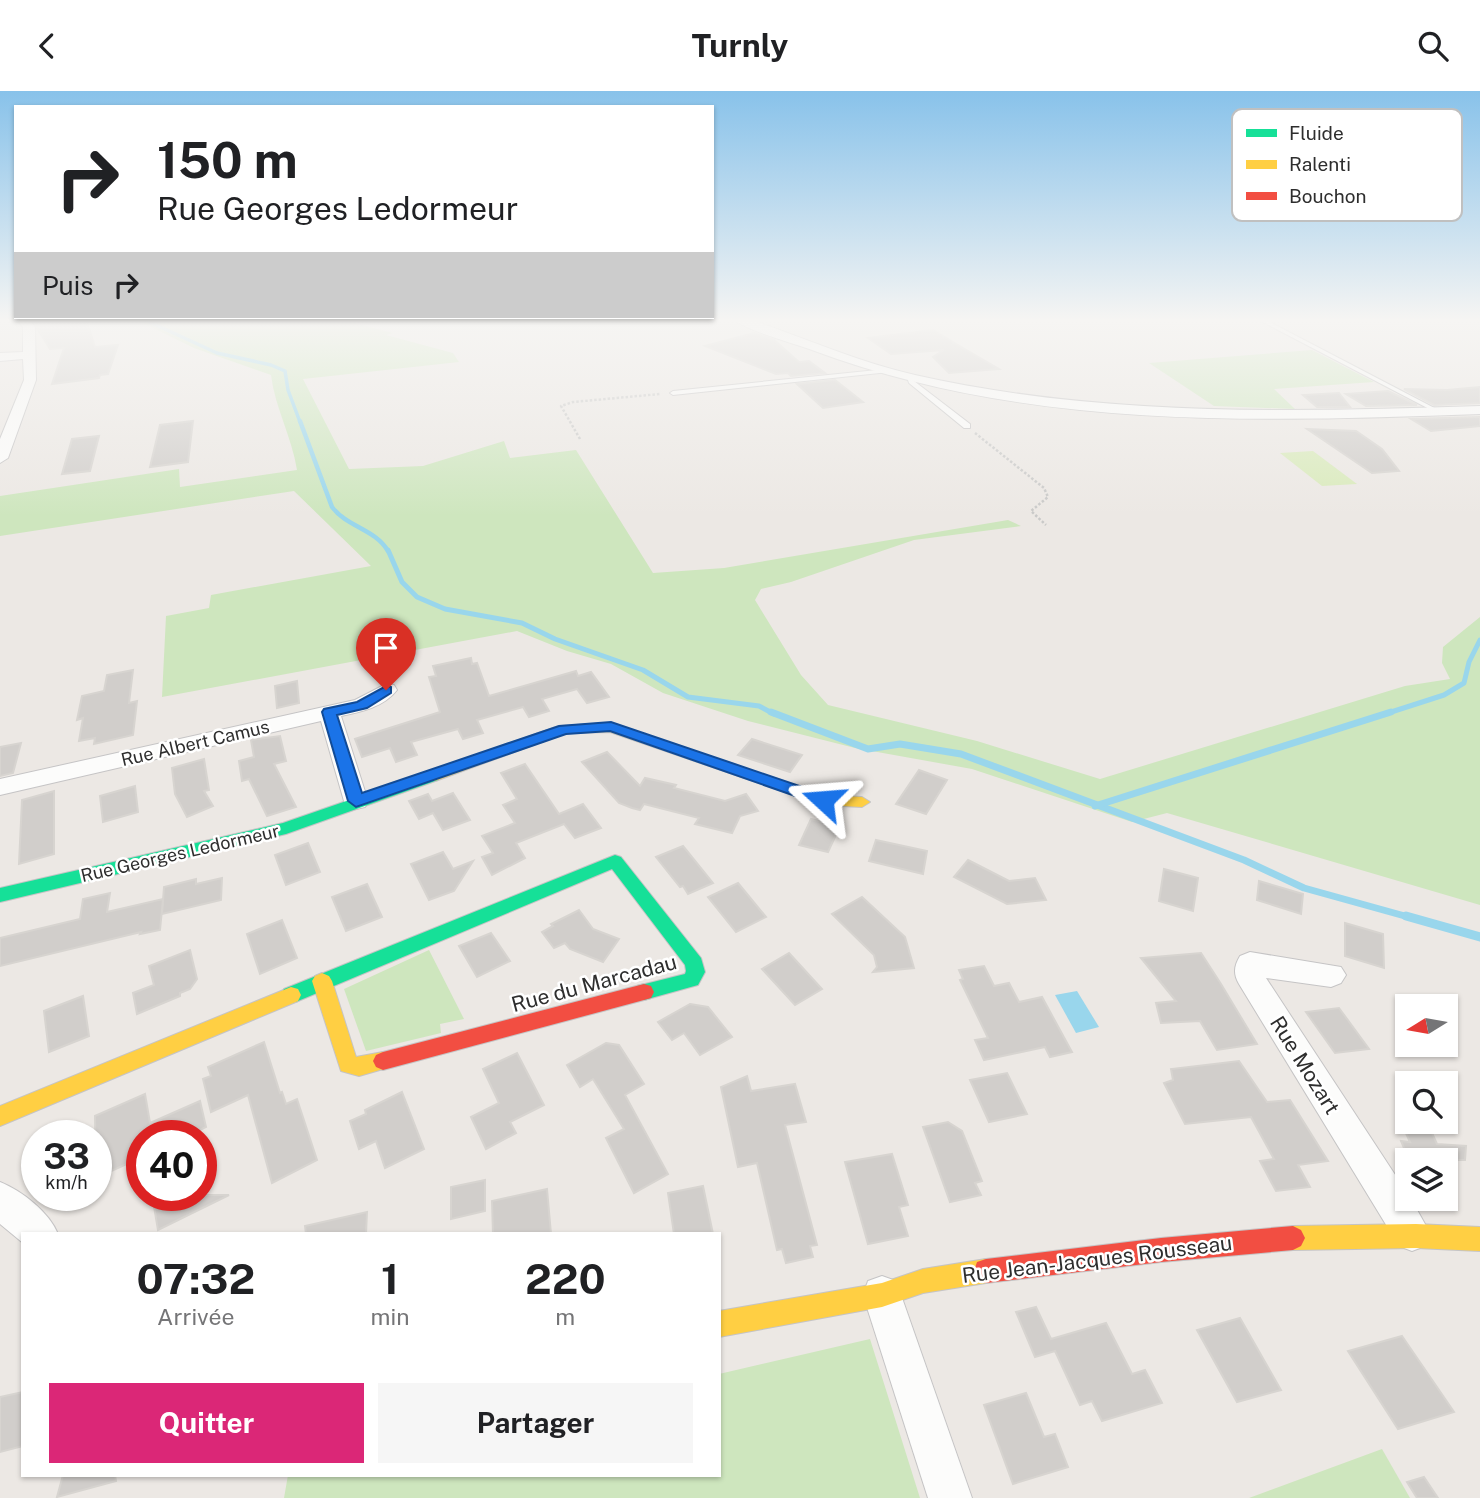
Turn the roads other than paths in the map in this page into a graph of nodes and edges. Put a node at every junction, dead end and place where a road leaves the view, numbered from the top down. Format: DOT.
graph roads {
  1 [pos="28,385"];
  2 [pos="754,385"];
  3 [pos="914,385"];
  4 [pos="955,385"];
  5 [pos="1386,385"];
  6 [pos="673,393"];
  7 [pos="1480,410"];
  8 [pos="1439,412"];
  9 [pos="967,426"];
  10 [pos="0,458"];
  11 [pos="386,690"];
  12 [pos="329,712"];
  13 [pos="0,786"];
  14 [pos="356,801"];
  15 [pos="862,802"];
  16 [pos="0,895"];
  17 [pos="1331,975"];
  18 [pos="322,981"];
  19 [pos="0,1117"];
  20 [pos="0,1200"];
  21 [pos="38,1232"];
  22 [pos="1412,1233"];
  23 [pos="1480,1239"];
  24 [pos="882,1295"];
  25 [pos="721,1324"];
  26 [pos="950,1498"];
  1 -- 10 [label="street"];
  2 -- 6 [label="lane"];
  3 -- 9 [label="lane"];
  4 -- 8 [label="street"];
  5 -- 8 [label="lane"];
  7 -- 8 [label="street"];
  11 -- 12 [label="street, Rue Albert Camus"];
  12 -- 13 [label="street, Rue Albert Camus"];
  12 -- 14 [label="street"];
  14 -- 15 [label="street, Rue Georges Ledormeur"];
  14 -- 16 [label="street, Rue Georges Ledormeur"];
  17 -- 22 [label="street, Rue Mozart"];
  18 -- 18 [label="street, Rue du Marcadau"];
  18 -- 19 [label="street, Rue du Marcadau"];
  20 -- 21 [label="street"];
  22 -- 23 [label="street, Rue Jean-Jacques Rousseau"];
  22 -- 24 [label="street, Rue Jean-Jacques Rousseau"];
  24 -- 25 [label="street, Rue Jean-Jacques Rousseau"];
  24 -- 26 [label="street"];
}
